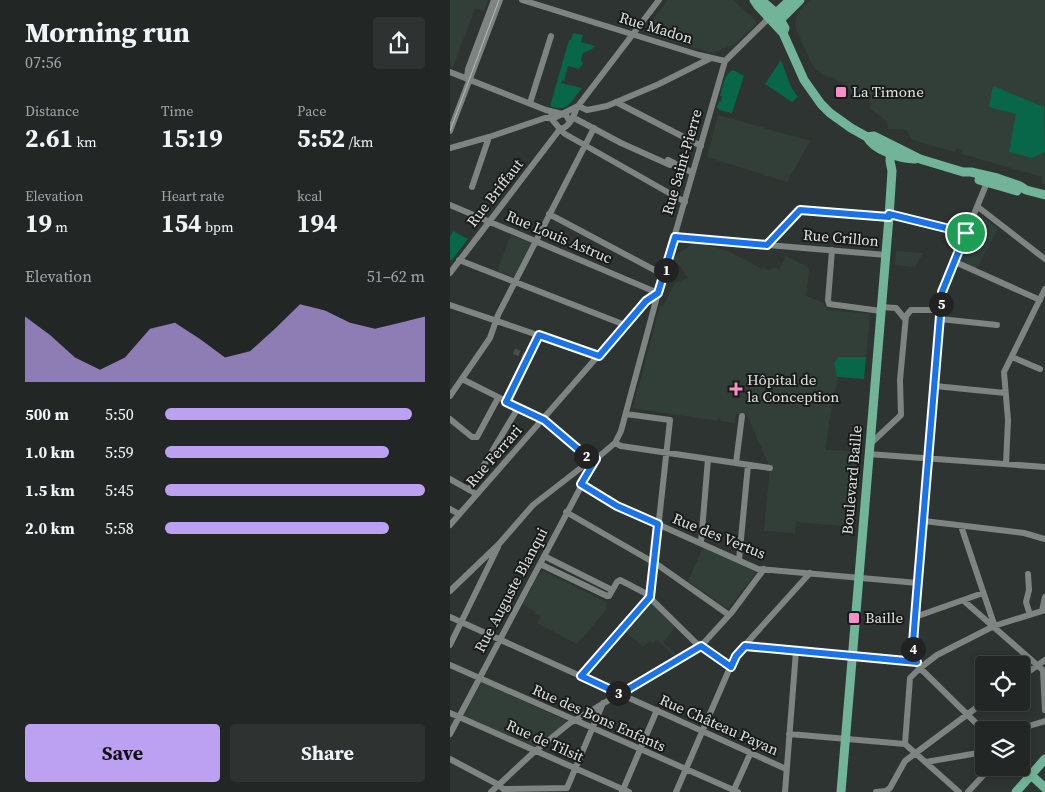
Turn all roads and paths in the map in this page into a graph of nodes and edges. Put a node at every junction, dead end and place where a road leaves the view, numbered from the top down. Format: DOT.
graph roads {
  1 [pos="494,0"];
  2 [pos="500,0"];
  3 [pos="522,0"];
  4 [pos="659,0"];
  5 [pos="761,0"];
  6 [pos="790,0"];
  7 [pos="800,0"];
  8 [pos="775,18"];
  9 [pos="633,34"];
  10 [pos="551,36"];
  11 [pos="711,58"];
  12 [pos="725,61"];
  13 [pos="450,72"];
  14 [pos="468,79"];
  15 [pos="616,102"];
  16 [pos="530,103"];
  17 [pos="578,106"];
  18 [pos="546,110"];
  19 [pos="562,114"];
  20 [pos="550,118"];
  21 [pos="573,120"];
  22 [pos="450,125"];
  23 [pos="594,128"];
  24 [pos="560,129"];
  25 [pos="450,131"];
  26 [pos="489,137"];
  27 [pos="585,146"];
  28 [pos="701,146"];
  29 [pos="450,148"];
  30 [pos="646,149"];
  31 [pos="894,151"];
  32 [pos="670,164"];
  33 [pos="691,172"];
  34 [pos="988,180"];
  35 [pos="472,187"];
  36 [pos="1045,196"];
  37 [pos="685,202"];
  38 [pos="450,205"];
  39 [pos="978,207"];
  40 [pos="549,214"];
  41 [pos="889,216"];
  42 [pos="489,221"];
  43 [pos="966,233"];
  44 [pos="675,237"];
  45 [pos="536,241"];
  46 [pos="767,245"];
  47 [pos="832,250"];
  48 [pos="886,255"];
  49 [pos="459,260"];
  50 [pos="1045,260"];
  51 [pos="953,261"];
  52 [pos="450,273"];
  53 [pos="664,275"];
  54 [pos="514,282"];
  55 [pos="1045,289"];
  56 [pos="658,293"];
  57 [pos="1040,300"];
  58 [pos="450,305"];
  59 [pos="881,309"];
  60 [pos="940,310"];
  61 [pos="905,319"];
  62 [pos="940,319"];
  63 [pos="497,321"];
  64 [pos="997,324"];
  65 [pos="625,325"];
  66 [pos="539,335"];
  67 [pos="599,356"];
  68 [pos="1012,357"];
  69 [pos="1040,369"];
  70 [pos="462,379"];
  71 [pos="934,386"];
  72 [pos="1005,393"];
  73 [pos="450,396"];
  74 [pos="498,398"];
  75 [pos="506,402"];
  76 [pos="518,408"];
  77 [pos="626,414"];
  78 [pos="742,416"];
  79 [pos="450,419"];
  80 [pos="542,420"];
  81 [pos="873,441"];
  82 [pos="615,443"];
  83 [pos="666,452"];
  84 [pos="868,454"];
  85 [pos="708,458"];
  86 [pos="929,459"];
  87 [pos="594,460"];
  88 [pos="736,463"];
  89 [pos="1006,464"];
  90 [pos="748,465"];
  91 [pos="1045,467"];
  92 [pos="770,468"];
  93 [pos="450,480"];
  94 [pos="581,484"];
  95 [pos="470,490"];
  96 [pos="477,494"];
  97 [pos="450,509"];
  98 [pos="566,512"];
  99 [pos="459,514"];
  100 [pos="924,521"];
  101 [pos="450,524"];
  102 [pos="658,524"];
  103 [pos="961,526"];
  104 [pos="1045,539"];
  105 [pos="700,543"];
  106 [pos="499,544"];
  107 [pos="544,556"];
  108 [pos="739,560"];
  109 [pos="654,562"];
  110 [pos="540,564"];
  111 [pos="764,569"];
  112 [pos="810,574"];
  113 [pos="1028,574"];
  114 [pos="858,578"];
  115 [pos="918,583"];
  116 [pos="612,590"];
  117 [pos="450,591"];
  118 [pos="983,592"];
  119 [pos="650,597"];
  120 [pos="1045,597"];
  121 [pos="964,601"];
  122 [pos="1044,610"];
  123 [pos="729,615"];
  124 [pos="1030,615"];
  125 [pos="450,617"];
  126 [pos="915,617"];
  127 [pos="461,622"];
  128 [pos="994,626"];
  129 [pos="499,640"];
  130 [pos="450,645"];
  131 [pos="701,646"];
  132 [pos="745,646"];
  133 [pos="796,651"];
  134 [pos="851,657"];
  135 [pos="1045,660"];
  136 [pos="450,665"];
  137 [pos="1038,665"];
  138 [pos="918,666"];
  139 [pos="731,667"];
  140 [pos="1030,670"];
  141 [pos="1044,671"];
  142 [pos="581,676"];
  143 [pos="479,678"];
  144 [pos="620,694"];
  145 [pos="603,703"];
  146 [pos="975,709"];
  147 [pos="657,710"];
  148 [pos="1045,710"];
  149 [pos="450,713"];
  150 [pos="967,715"];
  151 [pos="459,717"];
  152 [pos="574,720"];
  153 [pos="1045,721"];
  154 [pos="975,723"];
  155 [pos="1030,726"];
  156 [pos="593,729"];
  157 [pos="703,731"];
  158 [pos="450,734"];
  159 [pos="789,734"];
  160 [pos="844,738"];
  161 [pos="905,744"];
  162 [pos="640,749"];
  163 [pos="535,750"];
  164 [pos="751,752"];
  165 [pos="915,752"];
  166 [pos="975,754"];
  167 [pos="1045,758"];
  168 [pos="450,759"];
  169 [pos="926,762"];
  170 [pos="576,768"];
  171 [pos="786,768"];
  172 [pos="686,769"];
  173 [pos="1031,775"];
  174 [pos="983,776"];
  175 [pos="499,785"];
  176 [pos="1045,788"];
  177 [pos="892,790"];
  178 [pos="625,791"];
  179 [pos="735,791"];
  180 [pos="491,792"];
  181 [pos="676,792"];
  182 [pos="784,792"];
  183 [pos="840,792"];
  184 [pos="876,792"];
  185 [pos="959,792"];
  186 [pos="968,792"];
  187 [pos="1016,792"];
  1 -- 14 [label="street"];
  2 -- 14 [label="street"];
  3 -- 9 [label="street, Rue Madon"];
  4 -- 9 [label="street"];
  5 -- 8 [label="main road"];
  6 -- 8 [label="main road, Rue Saint-Pierre"];
  7 -- 8 [label="main road, Rue Saint-Pierre"];
  8 -- 12 [label="street, Rue Saint-Pierre"];
  8 -- 31 [label="main road"];
  9 -- 11 [label="street, Rue Madon"];
  9 -- 17 [label="street"];
  10 -- 16 [label="street"];
  11 -- 12 [label="street, Rue Madon"];
  11 -- 15 [label="street"];
  12 -- 28 [label="street, Rue Saint-Pierre"];
  13 -- 14 [label="street"];
  14 -- 16 [label="street"];
  14 -- 22 [label="street"];
  14 -- 25 [label="street"];
  15 -- 17 [label="street"];
  15 -- 28 [label="street"];
  16 -- 18 [label="street"];
  17 -- 19 [label="street"];
  17 -- 21 [label="street"];
  18 -- 19 [label="street"];
  18 -- 20 [label="street"];
  19 -- 20 [label="street"];
  19 -- 21 [label="street"];
  20 -- 24 [label="street"];
  20 -- 26 [label="street"];
  21 -- 23 [label="street"];
  21 -- 24 [label="street, Rue Briffaut"];
  23 -- 27 [label="street"];
  23 -- 32 [label="street"];
  24 -- 27 [label="street"];
  24 -- 42 [label="street, Rue Briffaut"];
  26 -- 29 [label="street"];
  26 -- 35 [label="street"];
  27 -- 37 [label="street"];
  27 -- 40 [label="street"];
  28 -- 37 [label="street, Rue Saint-Pierre"];
  30 -- 33 [label="street"];
  31 -- 34 [label="main road"];
  31 -- 41 [label="main road, Boulevard Baille"];
  34 -- 36 [label="main road"];
  34 -- 39 [label="street"];
  37 -- 44 [label="street, Rue Saint-Pierre"];
  38 -- 42 [label="street, Rue Louis Astruc"];
  39 -- 43 [label="street"];
  39 -- 50 [label="street"];
  40 -- 45 [label="street"];
  40 -- 53 [label="street"];
  41 -- 43 [label="street"];
  41 -- 46 [label="street"];
  41 -- 48 [label="main road, Boulevard Baille"];
  42 -- 45 [label="street, Rue Louis Astruc"];
  42 -- 49 [label="street, Rue Briffaut"];
  43 -- 51 [label="street"];
  44 -- 46 [label="street, Rue Crillon"];
  44 -- 53 [label="street, Rue Saint-Pierre"];
  45 -- 54 [label="street"];
  45 -- 56 [label="street, Rue Louis Astruc"];
  46 -- 47 [label="street, Rue Crillon"];
  47 -- 48 [label="street, Rue Crillon"];
  47 -- 59 [label="street"];
  48 -- 59 [label="main road, Boulevard Baille"];
  49 -- 52 [label="street, Rue Briffaut"];
  49 -- 54 [label="street"];
  51 -- 57 [label="street"];
  51 -- 60 [label="street"];
  53 -- 56 [label="street, Rue Saint-Pierre"];
  54 -- 63 [label="street"];
  54 -- 65 [label="street"];
  55 -- 57 [label="street"];
  56 -- 65 [label="street, Rue Ferrari"];
  56 -- 77 [label="street, Rue Saint-Pierre"];
  57 -- 68 [label="street"];
  58 -- 63 [label="street"];
  59 -- 61 [label="street"];
  59 -- 81 [label="main road, Boulevard Baille"];
  60 -- 61 [label="street"];
  60 -- 62 [label="street"];
  61 -- 81 [label="street"];
  62 -- 64 [label="street"];
  62 -- 71 [label="street"];
  63 -- 66 [label="street"];
  63 -- 70 [label="street"];
  65 -- 67 [label="street, Rue Ferrari"];
  66 -- 67 [label="street"];
  66 -- 75 [label="street"];
  67 -- 80 [label="street, Rue Ferrari"];
  68 -- 69 [label="street"];
  68 -- 72 [label="street"];
  70 -- 73 [label="street"];
  70 -- 74 [label="street"];
  71 -- 72 [label="street"];
  71 -- 86 [label="street"];
  72 -- 89 [label="street"];
  74 -- 75 [label="street"];
  74 -- 79 [label="street"];
  75 -- 76 [label="street"];
  76 -- 80 [label="street"];
  76 -- 95 [label="street"];
  77 -- 82 [label="street, Rue Saint-Pierre"];
  77 -- 83 [label="street"];
  78 -- 88 [label="street"];
  80 -- 87 [label="street"];
  80 -- 96 [label="street, Rue Ferrari"];
  81 -- 84 [label="main road, Boulevard Baille"];
  82 -- 83 [label="street"];
  82 -- 87 [label="street, Rue Saint-Pierre"];
  83 -- 85 [label="street"];
  83 -- 102 [label="street"];
  84 -- 86 [label="street"];
  84 -- 114 [label="main road, Boulevard Baille"];
  85 -- 88 [label="street"];
  85 -- 105 [label="street"];
  86 -- 89 [label="street"];
  86 -- 100 [label="street"];
  87 -- 94 [label="street, Rue Auguste Blanqui"];
  87 -- 106 [label="street, Rue Saint-Pierre"];
  88 -- 90 [label="street"];
  89 -- 91 [label="street"];
  90 -- 92 [label="street"];
  90 -- 108 [label="street"];
  93 -- 95 [label="street"];
  94 -- 98 [label="street, Rue Auguste Blanqui"];
  94 -- 102 [label="street, Rue des Vertus"];
  95 -- 96 [label="street"];
  96 -- 99 [label="street, Rue Ferrari"];
  97 -- 99 [label="street"];
  98 -- 107 [label="street, Rue Auguste Blanqui"];
  98 -- 109 [label="street"];
  99 -- 101 [label="street, Rue Ferrari"];
  100 -- 103 [label="street"];
  100 -- 115 [label="street"];
  102 -- 105 [label="street, Rue des Vertus"];
  102 -- 109 [label="street"];
  103 -- 104 [label="street"];
  103 -- 118 [label="street"];
  105 -- 108 [label="street, Rue des Vertus"];
  106 -- 117 [label="street, Rue Saint-Pierre"];
  106 -- 127 [label="street"];
  107 -- 110 [label="street, Rue Auguste Blanqui"];
  107 -- 116 [label="street"];
  108 -- 111 [label="street, Rue des Vertus"];
  109 -- 119 [label="street"];
  109 -- 123 [label="street"];
  110 -- 116 [label="street"];
  110 -- 129 [label="street, Rue Auguste Blanqui"];
  111 -- 112 [label="street, Rue des Vertus"];
  111 -- 123 [label="street"];
  112 -- 114 [label="street, Rue des Vertus"];
  112 -- 132 [label="street"];
  113 -- 124 [label="street"];
  114 -- 115 [label="street, Rue des Vertus"];
  114 -- 134 [label="main road, Boulevard Baille"];
  115 -- 126 [label="street"];
  116 -- 119 [label="street"];
  118 -- 121 [label="street"];
  118 -- 128 [label="street"];
  119 -- 131 [label="street"];
  119 -- 142 [label="street"];
  120 -- 122 [label="street"];
  121 -- 126 [label="street"];
  121 -- 128 [label="street"];
  122 -- 124 [label="street"];
  123 -- 131 [label="street"];
  124 -- 128 [label="street"];
  125 -- 127 [label="street, Rue Château Payan"];
  126 -- 138 [label="street"];
  127 -- 129 [label="street, Rue Château Payan"];
  127 -- 130 [label="street"];
  128 -- 137 [label="street"];
  128 -- 138 [label="street"];
  129 -- 142 [label="street, Rue Château Payan"];
  129 -- 143 [label="street, Rue Auguste Blanqui"];
  131 -- 139 [label="street"];
  131 -- 144 [label="street"];
  132 -- 133 [label="street"];
  132 -- 139 [label="street"];
  133 -- 134 [label="street"];
  133 -- 159 [label="street"];
  134 -- 138 [label="street"];
  134 -- 160 [label="main road, Boulevard Baille"];
  135 -- 137 [label="street"];
  136 -- 143 [label="street, Rue des Bons Enfants"];
  137 -- 140 [label="street"];
  137 -- 141 [label="street"];
  138 -- 150 [label="street"];
  138 -- 161 [label="street"];
  139 -- 157 [label="street"];
  141 -- 148 [label="street"];
  142 -- 144 [label="street, Rue Château Payan"];
  143 -- 151 [label="street, Rue Auguste Blanqui"];
  143 -- 152 [label="street, Rue des Bons Enfants"];
  144 -- 145 [label="street"];
  144 -- 147 [label="street, Rue Château Payan"];
  145 -- 152 [label="street"];
  145 -- 156 [label="street"];
  146 -- 150 [label="street"];
  147 -- 157 [label="street, Rue Château Payan"];
  147 -- 162 [label="street"];
  149 -- 151 [label="street, Rue de Tilsit"];
  150 -- 154 [label="street"];
  150 -- 165 [label="street"];
  151 -- 158 [label="street, Rue Auguste Blanqui"];
  151 -- 163 [label="street, Rue de Tilsit"];
  152 -- 156 [label="street, Rue des Bons Enfants"];
  152 -- 163 [label="street"];
  153 -- 155 [label="street"];
  156 -- 162 [label="street, Rue des Bons Enfants"];
  156 -- 170 [label="street"];
  157 -- 164 [label="street, Rue Château Payan"];
  157 -- 172 [label="street"];
  159 -- 160 [label="street"];
  159 -- 171 [label="street"];
  160 -- 161 [label="street"];
  160 -- 183 [label="main road, Boulevard Baille"];
  161 -- 165 [label="street"];
  162 -- 172 [label="street, Rue des Bons Enfants"];
  162 -- 178 [label="street"];
  163 -- 170 [label="street, Rue de Tilsit"];
  163 -- 175 [label="street"];
  164 -- 171 [label="street, Rue Château Payan"];
  164 -- 179 [label="street"];
  165 -- 169 [label="street"];
  165 -- 177 [label="street"];
  166 -- 169 [label="street"];
  167 -- 173 [label="main road"];
  168 -- 175 [label="street"];
  169 -- 185 [label="street"];
  170 -- 175 [label="street"];
  170 -- 178 [label="street, Rue de Tilsit"];
  171 -- 182 [label="street"];
  172 -- 179 [label="street, Rue des Bons Enfants"];
  172 -- 181 [label="street"];
  173 -- 176 [label="main road"];
  173 -- 187 [label="main road"];
  174 -- 186 [label="street"];
  175 -- 180 [label="street"];
  177 -- 184 [label="street"];
}
